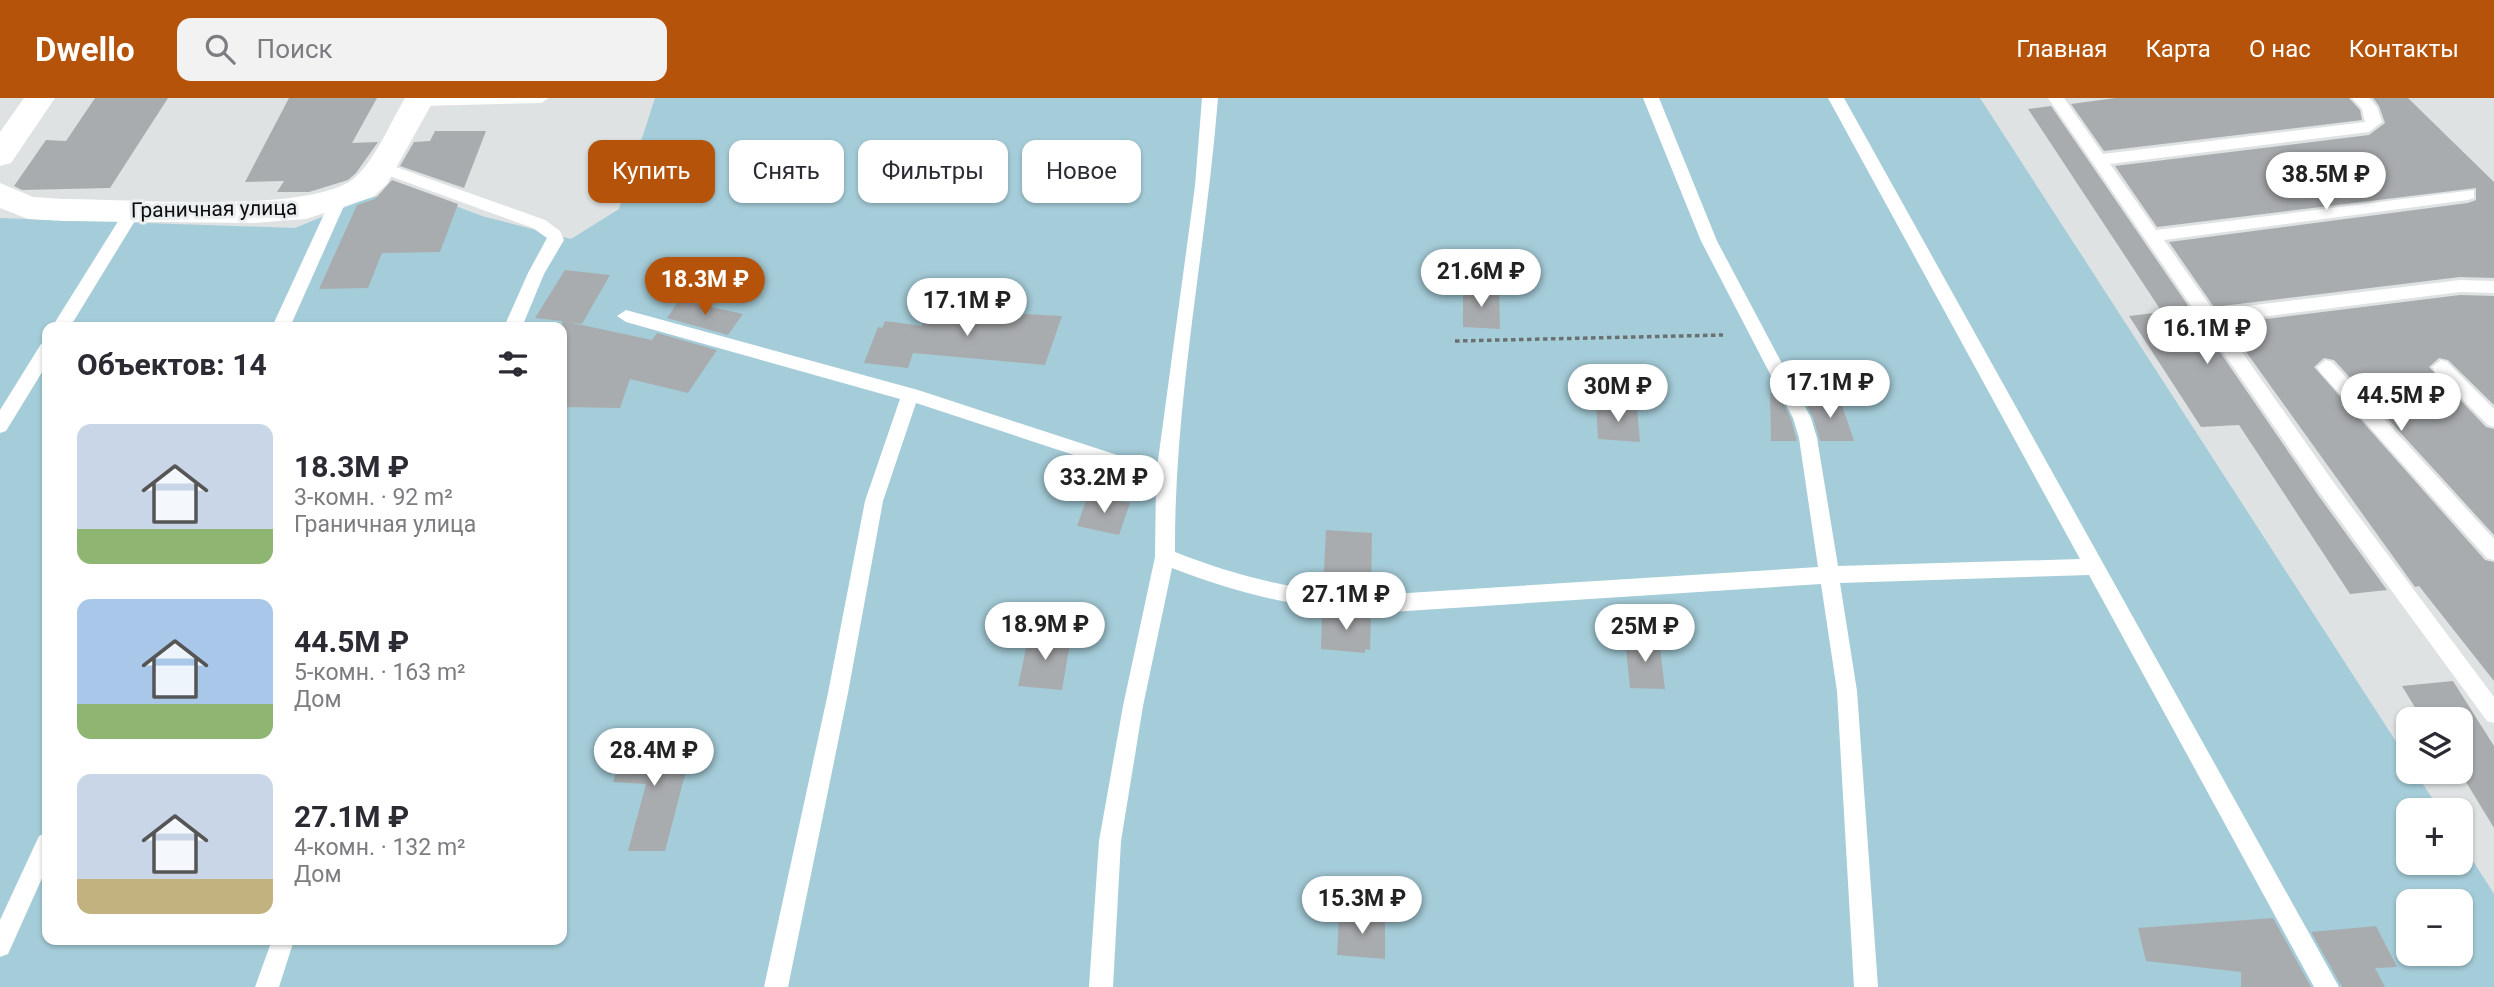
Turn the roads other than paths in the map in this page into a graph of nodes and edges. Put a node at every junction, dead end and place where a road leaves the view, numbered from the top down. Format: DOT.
graph roads {
  1 [pos="40,98"];
  2 [pos="541,98"];
  3 [pos="1210,98"];
  4 [pos="1651,98"];
  5 [pos="1836,98"];
  6 [pos="2056,98"];
  7 [pos="2360,98"];
  8 [pos="419,99"];
  9 [pos="0,155"];
  10 [pos="2099,160"];
  11 [pos="382,167"];
  12 [pos="0,194"];
  13 [pos="2468,194"];
  14 [pos="339,199"];
  15 [pos="133,211"];
  16 [pos="2152,236"];
  17 [pos="2494,287"];
  18 [pos="626,316"];
  19 [pos="2208,317"];
  20 [pos="64,322"];
  21 [pos="283,322"];
  22 [pos="515,322"];
  23 [pos="42,357"];
  24 [pos="2326,367"];
  25 [pos="2441,368"];
  26 [pos="911,395"];
  27 [pos="2494,420"];
  28 [pos="0,426"];
  29 [pos="1164,478"];
  30 [pos="2494,552"];
  31 [pos="1165,556"];
  32 [pos="2097,567"];
  33 [pos="1831,575"];
  34 [pos="2494,714"];
  35 [pos="42,854"];
  36 [pos="281,945"];
  37 [pos="0,946"];
  38 [pos="267,987"];
  39 [pos="776,987"];
  40 [pos="1101,987"];
  41 [pos="1866,987"];
  42 [pos="2327,987"];
  1 -- 9 [label="street"];
  2 -- 8 [label="lane"];
  3 -- 29 [label="lane"];
  4 -- 33 [label="lane"];
  5 -- 32 [label="lane"];
  6 -- 10 [label="lane"];
  7 -- 10 [label="lane"];
  8 -- 11 [label="street, Граничная улица"];
  10 -- 16 [label="lane"];
  11 -- 14 [label="street, Граничная улица"];
  11 -- 22 [label="lane"];
  12 -- 15 [label="street, Граничная улица"];
  13 -- 16 [label="lane"];
  14 -- 15 [label="street, Граничная улица"];
  14 -- 21 [label="lane"];
  15 -- 20 [label="lane"];
  16 -- 19 [label="lane"];
  17 -- 19 [label="lane"];
  18 -- 26 [label="lane"];
  19 -- 34 [label="lane"];
  23 -- 28 [label="lane"];
  24 -- 30 [label="lane"];
  25 -- 27 [label="lane"];
  26 -- 29 [label="lane"];
  26 -- 39 [label="lane"];
  29 -- 31 [label="lane"];
  31 -- 33 [label="lane"];
  31 -- 40 [label="lane"];
  32 -- 33 [label="lane"];
  32 -- 42 [label="lane"];
  33 -- 41 [label="lane"];
  35 -- 37 [label="lane"];
  36 -- 38 [label="lane"];
}
